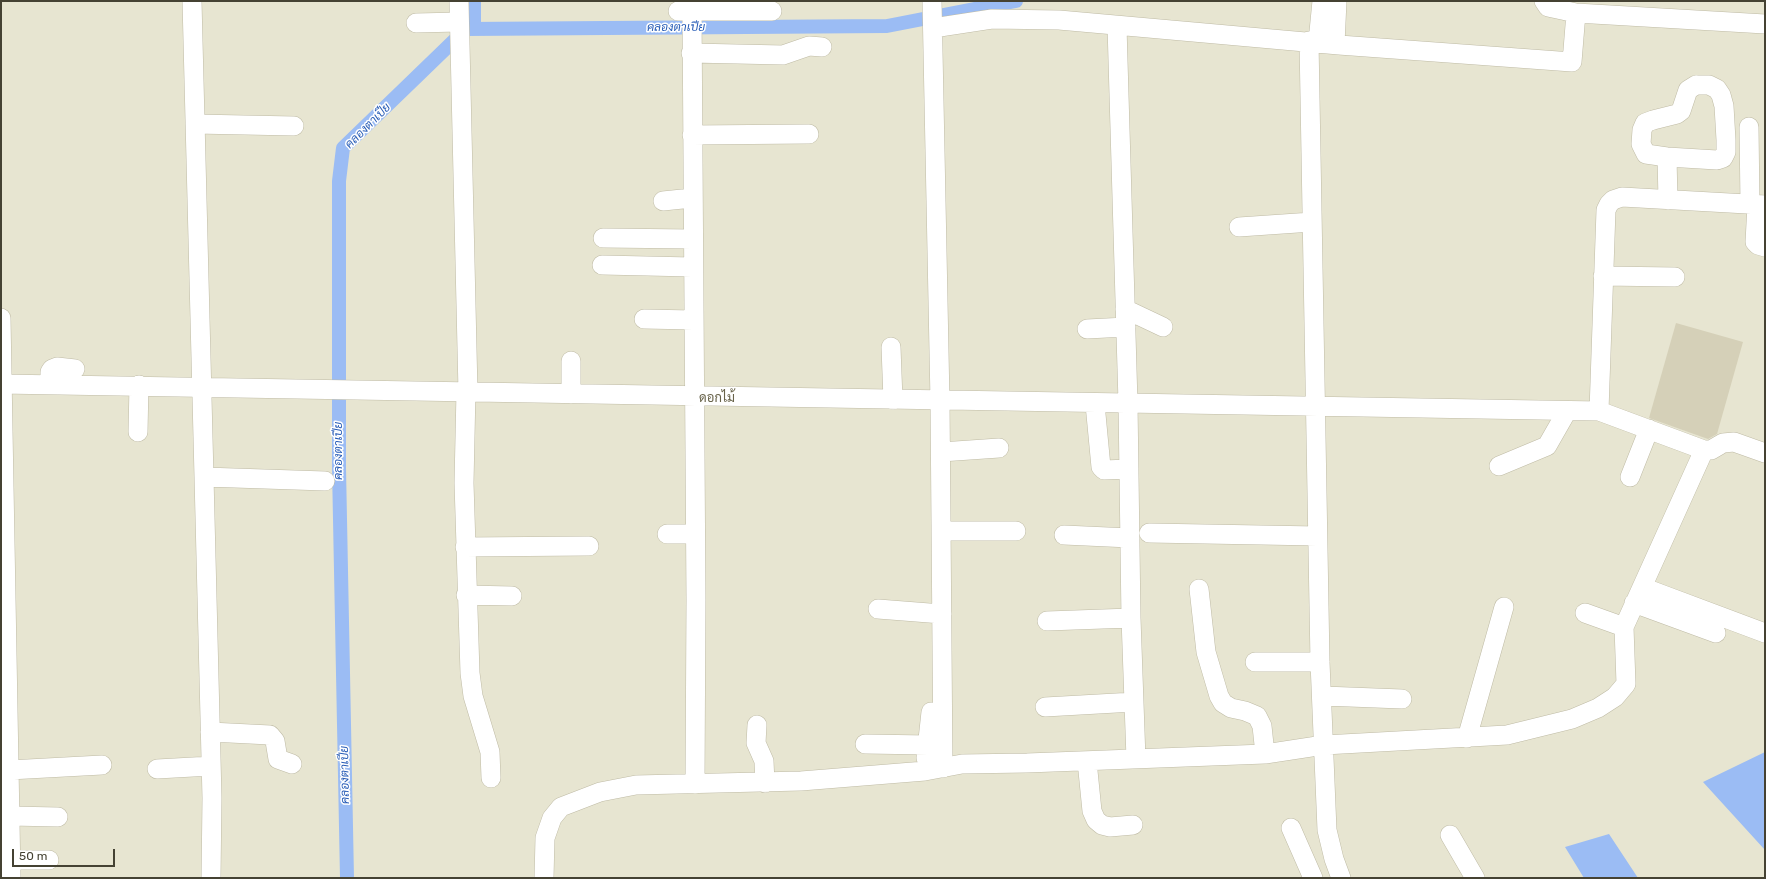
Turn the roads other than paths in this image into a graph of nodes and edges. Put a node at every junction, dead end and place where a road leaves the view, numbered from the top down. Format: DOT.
graph roads {
  1 [pos="192,1"];
  2 [pos="459,1"];
  3 [pos="932,1"];
  4 [pos="1322,1"];
  5 [pos="1337,1"];
  6 [pos="1544,1"];
  7 [pos="772,10"];
  8 [pos="1576,13"];
  9 [pos="688,20"];
  10 [pos="416,23"];
  11 [pos="1765,24"];
  12 [pos="933,25"];
  13 [pos="1117,26"];
  14 [pos="459,29"];
  15 [pos="1321,42"];
  16 [pos="822,47"];
  17 [pos="195,124"];
  18 [pos="294,126"];
  19 [pos="1749,127"];
  20 [pos="809,134"];
  21 [pos="692,135"];
  22 [pos="1668,157"];
  23 [pos="1757,173"];
  24 [pos="692,198"];
  25 [pos="663,200"];
  26 [pos="1668,200"];
  27 [pos="1757,205"];
  28 [pos="1312,222"];
  29 [pos="1239,227"];
  30 [pos="603,238"];
  31 [pos="692,239"];
  32 [pos="1765,247"];
  33 [pos="602,265"];
  34 [pos="692,267"];
  35 [pos="1603,276"];
  36 [pos="1675,277"];
  37 [pos="1,318"];
  38 [pos="1126,318"];
  39 [pos="644,319"];
  40 [pos="693,320"];
  41 [pos="1162,327"];
  42 [pos="1087,329"];
  43 [pos="891,347"];
  44 [pos="571,361"];
  45 [pos="76,368"];
  46 [pos="2,384"];
  47 [pos="50,384"];
  48 [pos="139,385"];
  49 [pos="202,387"];
  50 [pos="467,392"];
  51 [pos="570,394"];
  52 [pos="693,396"];
  53 [pos="893,400"];
  54 [pos="940,401"];
  55 [pos="1128,403"];
  56 [pos="1095,404"];
  57 [pos="1316,407"];
  58 [pos="1567,411"];
  59 [pos="1599,411"];
  60 [pos="1649,429"];
  61 [pos="138,432"];
  62 [pos="999,448"];
  63 [pos="1704,450"];
  64 [pos="941,452"];
  65 [pos="1765,453"];
  66 [pos="1499,466"];
  67 [pos="1129,469"];
  68 [pos="204,477"];
  69 [pos="1630,477"];
  70 [pos="325,481"];
  71 [pos="941,531"];
  72 [pos="1016,531"];
  73 [pos="667,534"];
  74 [pos="695,534"];
  75 [pos="1149,534"];
  76 [pos="1064,535"];
  77 [pos="1317,536"];
  78 [pos="1130,538"];
  79 [pos="589,546"];
  80 [pos="465,547"];
  81 [pos="1199,589"];
  82 [pos="1638,595"];
  83 [pos="512,596"];
  84 [pos="461,598"];
  85 [pos="1504,607"];
  86 [pos="878,609"];
  87 [pos="1585,613"];
  88 [pos="942,614"];
  89 [pos="1131,618"];
  90 [pos="1047,621"];
  91 [pos="1624,627"];
  92 [pos="1716,633"];
  93 [pos="1765,633"];
  94 [pos="1255,662"];
  95 [pos="1320,662"];
  96 [pos="1323,696"];
  97 [pos="1402,700"];
  98 [pos="1134,702"];
  99 [pos="1045,707"];
  100 [pos="931,712"];
  101 [pos="757,725"];
  102 [pos="210,732"];
  103 [pos="1467,738"];
  104 [pos="865,744"];
  105 [pos="928,745"];
  106 [pos="1324,745"];
  107 [pos="1265,754"];
  108 [pos="1136,759"];
  109 [pos="1087,761"];
  110 [pos="292,764"];
  111 [pos="102,765"];
  112 [pos="211,766"];
  113 [pos="943,768"];
  114 [pos="157,769"];
  115 [pos="9,770"];
  116 [pos="925,771"];
  117 [pos="491,778"];
  118 [pos="765,783"];
  119 [pos="695,784"];
  120 [pos="10,816"];
  121 [pos="58,817"];
  122 [pos="1133,825"];
  123 [pos="1291,828"];
  124 [pos="1450,835"];
  125 [pos="49,860"];
  126 [pos="10,869"];
  127 [pos="212,878"];
  128 [pos="544,878"];
  129 [pos="1313,878"];
  130 [pos="1341,878"];
  131 [pos="1475,878"];
  1 -- 17 [label="street"];
  2 -- 14 [label="street"];
  3 -- 12 [label="street"];
  4 -- 15 [label="street"];
  5 -- 15 [label="street"];
  6 -- 8 [label="street"];
  7 -- 9 [label="street"];
  8 -- 11 [label="street"];
  8 -- 15 [label="street"];
  9 -- 16 [label="street"];
  9 -- 21 [label="street"];
  10 -- 14 [label="street"];
  12 -- 13 [label="street"];
  12 -- 54 [label="street"];
  13 -- 15 [label="street"];
  13 -- 38 [label="street"];
  14 -- 50 [label="street"];
  15 -- 28 [label="street"];
  17 -- 18 [label="street"];
  17 -- 49 [label="street"];
  19 -- 23 [label="street"];
  20 -- 21 [label="street"];
  21 -- 24 [label="street"];
  22 -- 22 [label="street"];
  22 -- 26 [label="street"];
  23 -- 27 [label="street"];
  24 -- 25 [label="street"];
  24 -- 31 [label="street"];
  26 -- 27 [label="street"];
  26 -- 35 [label="street"];
  27 -- 32 [label="street"];
  28 -- 29 [label="street"];
  28 -- 57 [label="street"];
  30 -- 31 [label="street"];
  31 -- 34 [label="street"];
  33 -- 34 [label="street"];
  34 -- 40 [label="street"];
  35 -- 36 [label="street"];
  35 -- 59 [label="street"];
  37 -- 46 [label="street"];
  38 -- 41 [label="street"];
  38 -- 42 [label="street"];
  38 -- 55 [label="street"];
  39 -- 40 [label="street"];
  40 -- 52 [label="street"];
  43 -- 53 [label="street"];
  44 -- 51 [label="street"];
  45 -- 47 [label="street"];
  46 -- 47 [label="street"];
  46 -- 115 [label="street"];
  47 -- 48 [label="street"];
  48 -- 49 [label="street"];
  48 -- 61 [label="street"];
  49 -- 50 [label="street"];
  49 -- 68 [label="street"];
  50 -- 51 [label="street"];
  50 -- 80 [label="street"];
  51 -- 52 [label="street"];
  52 -- 53 [label="street"];
  52 -- 74 [label="street"];
  53 -- 54 [label="street"];
  54 -- 56 [label="street"];
  54 -- 64 [label="street"];
  55 -- 56 [label="street"];
  55 -- 57 [label="street"];
  55 -- 67 [label="street"];
  56 -- 67 [label="street"];
  57 -- 58 [label="street"];
  57 -- 77 [label="street"];
  58 -- 59 [label="street"];
  58 -- 66 [label="street"];
  59 -- 60 [label="street"];
  60 -- 63 [label="street"];
  60 -- 69 [label="street"];
  62 -- 64 [label="street"];
  63 -- 65 [label="street"];
  63 -- 82 [label="street"];
  64 -- 71 [label="street"];
  67 -- 78 [label="street"];
  68 -- 70 [label="street"];
  68 -- 102 [label="street"];
  71 -- 72 [label="street"];
  71 -- 88 [label="street"];
  73 -- 74 [label="street"];
  74 -- 119 [label="street"];
  75 -- 77 [label="street"];
  76 -- 78 [label="street"];
  77 -- 95 [label="street"];
  78 -- 89 [label="street"];
  79 -- 80 [label="street"];
  80 -- 84 [label="street"];
  81 -- 107 [label="street"];
  82 -- 91 [label="street"];
  82 -- 92 [label="street"];
  82 -- 93 [label="street"];
  83 -- 84 [label="street"];
  84 -- 117 [label="street"];
  85 -- 103 [label="street"];
  86 -- 88 [label="street"];
  87 -- 91 [label="street"];
  88 -- 113 [label="street"];
  89 -- 90 [label="street"];
  89 -- 98 [label="street"];
  91 -- 103 [label="street"];
  94 -- 95 [label="street"];
  95 -- 96 [label="street"];
  96 -- 97 [label="street"];
  96 -- 106 [label="street"];
  98 -- 99 [label="street"];
  98 -- 108 [label="street"];
  100 -- 105 [label="street"];
  101 -- 118 [label="street"];
  102 -- 110 [label="street"];
  102 -- 112 [label="street"];
  103 -- 106 [label="street"];
  104 -- 105 [label="street"];
  105 -- 116 [label="street"];
  106 -- 107 [label="street"];
  106 -- 130 [label="street"];
  107 -- 108 [label="street"];
  108 -- 109 [label="street"];
  109 -- 113 [label="street"];
  109 -- 122 [label="street"];
  111 -- 115 [label="street"];
  112 -- 114 [label="street"];
  112 -- 127 [label="street"];
  113 -- 116 [label="street"];
  115 -- 120 [label="street"];
  116 -- 118 [label="street"];
  118 -- 119 [label="street"];
  119 -- 128 [label="street"];
  120 -- 121 [label="street"];
  120 -- 126 [label="street"];
  123 -- 129 [label="street"];
  124 -- 131 [label="street"];
  125 -- 126 [label="street"];
}
